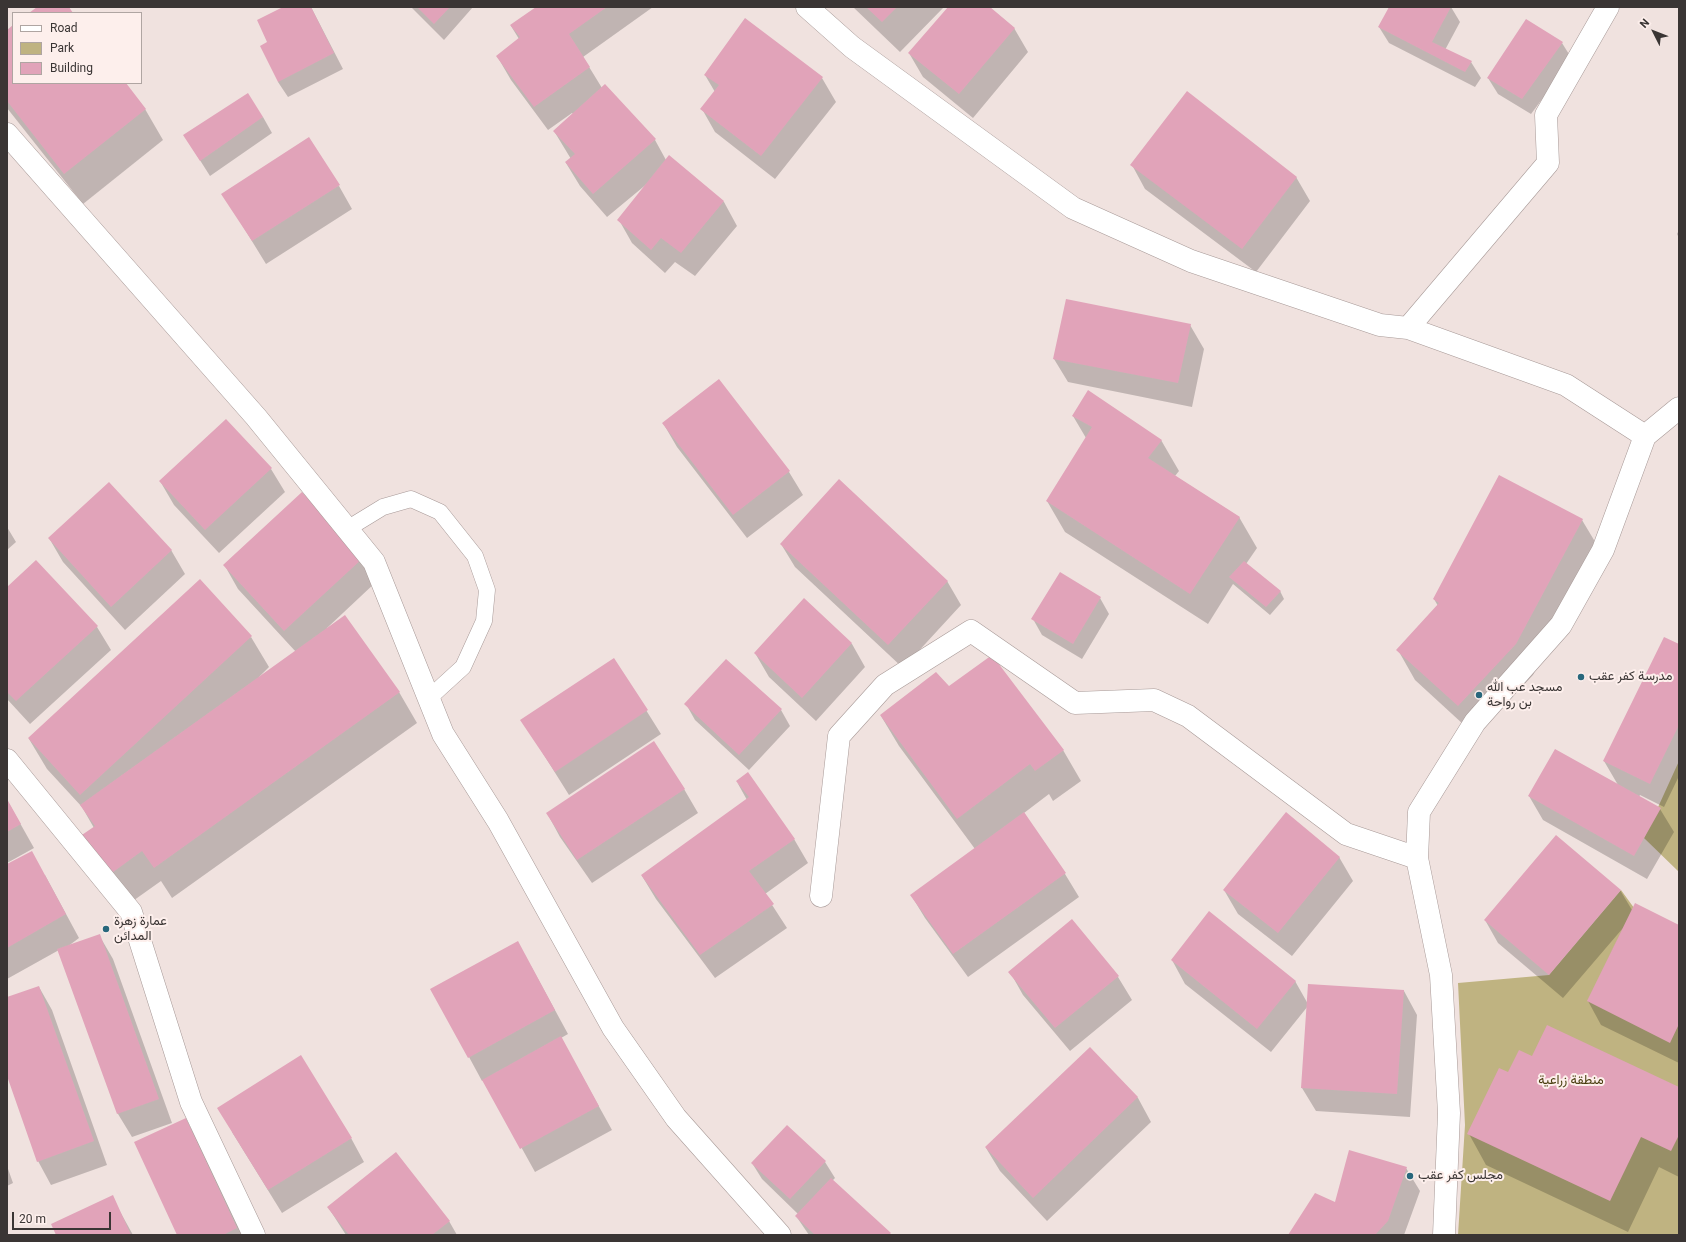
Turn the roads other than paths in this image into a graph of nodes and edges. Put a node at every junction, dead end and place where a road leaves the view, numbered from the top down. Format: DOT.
graph roads {
  1 [pos="807,7"];
  2 [pos="1608,7"];
  3 [pos="7,134"];
  4 [pos="1408,328"];
  5 [pos="1679,408"];
  6 [pos="1645,436"];
  7 [pos="347,529"];
  8 [pos="429,698"];
  9 [pos="7,760"];
  10 [pos="1417,858"];
  11 [pos="821,896"];
  12 [pos="254,1235"];
  13 [pos="780,1235"];
  14 [pos="1444,1235"];
  1 -- 4 [label="street"];
  2 -- 4 [label="street"];
  3 -- 7 [label="street"];
  4 -- 6 [label="street"];
  5 -- 6 [label="street"];
  6 -- 10 [label="street"];
  7 -- 8 [label="street"];
  7 -- 8 [label="lane"];
  8 -- 13 [label="street"];
  9 -- 12 [label="street"];
  10 -- 11 [label="street"];
  10 -- 14 [label="street"];
}
